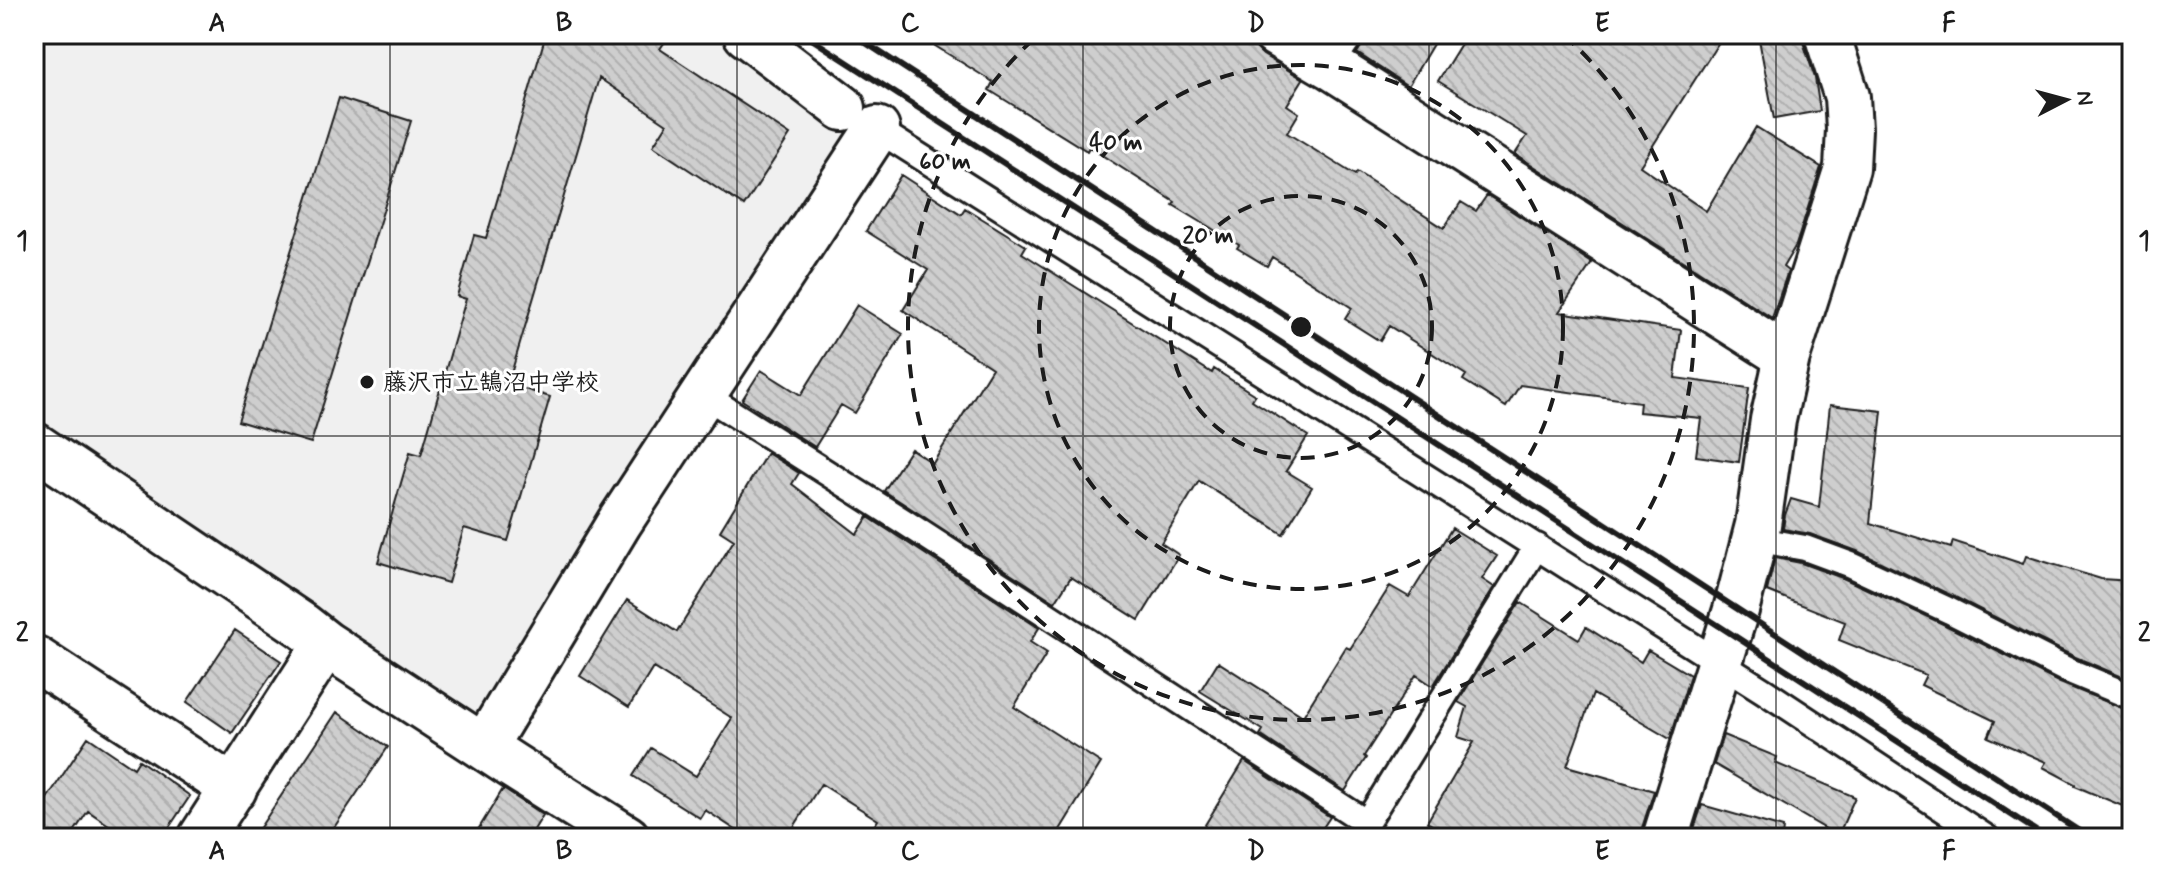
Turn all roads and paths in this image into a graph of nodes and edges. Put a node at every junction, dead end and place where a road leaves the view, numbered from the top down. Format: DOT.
graph roads {
  1 [pos="746,34"];
  2 [pos="1276,34"];
  3 [pos="1827,34"];
  4 [pos="1341,50"];
  5 [pos="860,119"];
  6 [pos="1787,357"];
  7 [pos="704,395"];
  8 [pos="34,445"];
  9 [pos="1754,539"];
  10 [pos="1537,546"];
  11 [pos="326,644"];
  12 [pos="34,658"];
  13 [pos="1721,663"];
  14 [pos="2132,697"];
  15 [pos="484,747"];
  16 [pos="234,789"];
  17 [pos="1362,830"];
  18 [pos="201,838"];
  19 [pos="627,838"];
  20 [pos="1665,838"];
  21 [pos="1987,838"];
  1 -- 5 [label="street"];
  2 -- 4 [label="street"];
  3 -- 6 [label="street"];
  4 -- 6 [label="street"];
  5 -- 7 [label="street"];
  5 -- 10 [label="lane"];
  6 -- 9 [label="street"];
  7 -- 15 [label="street"];
  7 -- 17 [label="lane"];
  8 -- 11 [label="street"];
  9 -- 13 [label="street"];
  9 -- 14 [label="lane"];
  10 -- 13 [label="lane"];
  10 -- 17 [label="lane"];
  11 -- 15 [label="street"];
  11 -- 16 [label="street"];
  12 -- 16 [label="street"];
  13 -- 20 [label="street"];
  13 -- 21 [label="lane"];
  15 -- 19 [label="street"];
  16 -- 18 [label="street"];
}
